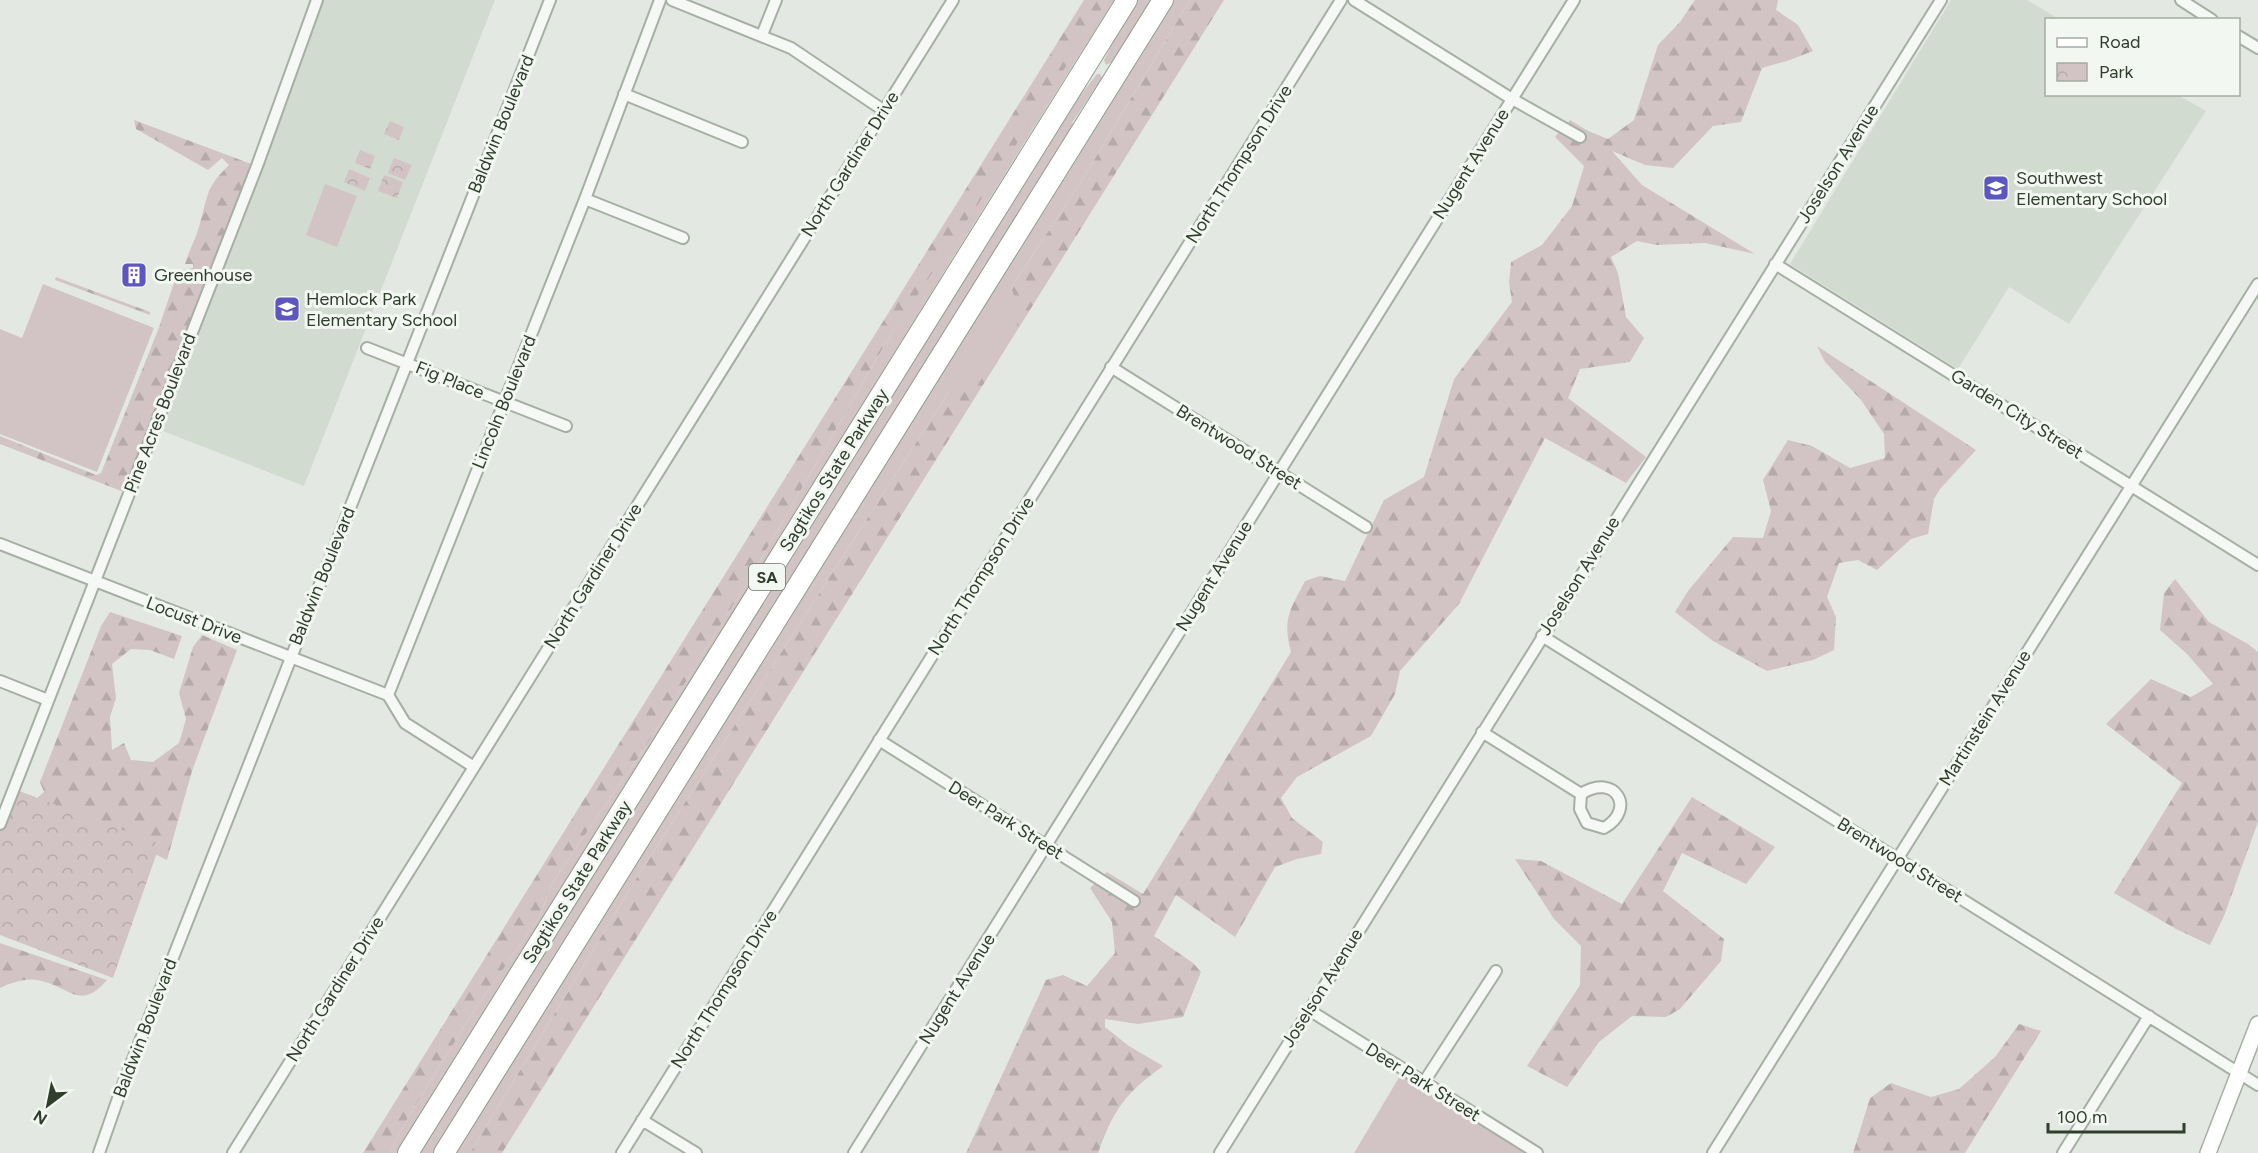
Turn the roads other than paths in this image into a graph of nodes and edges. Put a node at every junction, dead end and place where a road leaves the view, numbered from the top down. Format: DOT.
graph roads {
  1 [pos="317,0"];
  2 [pos="550,0"];
  3 [pos="660,0"];
  4 [pos="672,0"];
  5 [pos="776,0"];
  6 [pos="953,0"];
  7 [pos="1127,0"];
  8 [pos="1163,0"];
  9 [pos="1341,0"];
  10 [pos="1354,0"];
  11 [pos="1574,0"];
  12 [pos="1941,0"];
  13 [pos="2181,0"];
  14 [pos="2209,18"];
  15 [pos="762,35"];
  16 [pos="2240,37"];
  17 [pos="2258,48"];
  18 [pos="624,94"];
  19 [pos="1512,99"];
  20 [pos="883,110"];
  21 [pos="1580,137"];
  22 [pos="742,142"];
  23 [pos="585,199"];
  24 [pos="683,238"];
  25 [pos="1775,264"];
  26 [pos="2258,284"];
  27 [pos="367,348"];
  28 [pos="406,363"];
  29 [pos="1112,367"];
  30 [pos="504,402"];
  31 [pos="566,426"];
  32 [pos="1278,472"];
  33 [pos="2131,486"];
  34 [pos="1366,527"];
  35 [pos="0,544"];
  36 [pos="2258,566"];
  37 [pos="95,581"];
  38 [pos="1542,636"];
  39 [pos="290,658"];
  40 [pos="0,681"];
  41 [pos="388,695"];
  42 [pos="48,700"];
  43 [pos="1482,732"];
  44 [pos="879,740"];
  45 [pos="474,767"];
  46 [pos="1581,794"];
  47 [pos="1,819"];
  48 [pos="1047,846"];
  49 [pos="1897,858"];
  50 [pos="1134,901"];
  51 [pos="1496,971"];
  52 [pos="1309,1010"];
  53 [pos="2149,1016"];
  54 [pos="2258,1024"];
  55 [pos="2239,1073"];
  56 [pos="1424,1082"];
  57 [pos="2258,1085"];
  58 [pos="642,1120"];
  59 [pos="99,1153"];
  60 [pos="233,1153"];
  61 [pos="408,1153"];
  62 [pos="444,1153"];
  63 [pos="622,1153"];
  64 [pos="696,1153"];
  65 [pos="854,1153"];
  66 [pos="1220,1153"];
  67 [pos="1537,1153"];
  68 [pos="1713,1153"];
  69 [pos="2063,1153"];
  70 [pos="2208,1153"];
  1 -- 37 [label="street, Pine Acres Boulevard"];
  2 -- 28 [label="street, Baldwin Boulevard"];
  3 -- 18 [label="street, Lincoln Boulevard"];
  4 -- 15 [label="street"];
  5 -- 15 [label="street"];
  6 -- 20 [label="street, North Gardiner Drive"];
  7 -- 61 [label="highway, Sagtikos State Parkway / SA"];
  8 -- 62 [label="highway, Sagtikos State Parkway / SA"];
  9 -- 29 [label="street, North Thompson Drive"];
  10 -- 19 [label="street"];
  11 -- 19 [label="street, Nugent Avenue"];
  12 -- 25 [label="street, Joselson Avenue"];
  13 -- 14 [label="street"];
  15 -- 20 [label="street"];
  16 -- 17 [label="street"];
  18 -- 22 [label="street"];
  18 -- 23 [label="street, Lincoln Boulevard"];
  19 -- 21 [label="street"];
  19 -- 32 [label="street, Nugent Avenue"];
  20 -- 45 [label="street, North Gardiner Drive"];
  23 -- 24 [label="street"];
  23 -- 30 [label="street, Lincoln Boulevard"];
  25 -- 33 [label="street, Garden City Street"];
  25 -- 38 [label="street, Joselson Avenue"];
  26 -- 33 [label="street, Martinstein Avenue"];
  27 -- 28 [label="street, Fig Place"];
  28 -- 30 [label="street, Fig Place"];
  28 -- 39 [label="street, Baldwin Boulevard"];
  29 -- 32 [label="street, Brentwood Street"];
  29 -- 44 [label="street, North Thompson Drive"];
  30 -- 31 [label="street, Fig Place"];
  30 -- 41 [label="street, Lincoln Boulevard"];
  32 -- 34 [label="street, Brentwood Street"];
  32 -- 48 [label="street, Nugent Avenue"];
  33 -- 36 [label="street, Garden City Street"];
  33 -- 49 [label="street, Martinstein Avenue"];
  35 -- 37 [label="street, Locust Drive"];
  37 -- 39 [label="street, Locust Drive"];
  37 -- 42 [label="street, Pine Acres Boulevard"];
  38 -- 43 [label="street, Joselson Avenue"];
  38 -- 49 [label="street, Brentwood Street"];
  39 -- 41 [label="street, Locust Drive"];
  39 -- 59 [label="street, Baldwin Boulevard"];
  40 -- 42 [label="street"];
  41 -- 45 [label="street"];
  42 -- 47 [label="street, Pine Acres Boulevard"];
  43 -- 46 [label="street"];
  43 -- 52 [label="street, Joselson Avenue"];
  44 -- 48 [label="street, Deer Park Street"];
  44 -- 58 [label="street, North Thompson Drive"];
  45 -- 60 [label="street, North Gardiner Drive"];
  48 -- 50 [label="street, Deer Park Street"];
  48 -- 65 [label="street, Nugent Avenue"];
  49 -- 53 [label="street, Brentwood Street"];
  49 -- 68 [label="street, Martinstein Avenue"];
  51 -- 56 [label="street"];
  52 -- 56 [label="street, Deer Park Street"];
  52 -- 66 [label="street, Joselson Avenue"];
  53 -- 55 [label="street, Brentwood Street"];
  53 -- 69 [label="street"];
  54 -- 55 [label="street"];
  55 -- 57 [label="street, Brentwood Street"];
  55 -- 70 [label="street"];
  56 -- 67 [label="street, Deer Park Street"];
  58 -- 63 [label="street, North Thompson Drive"];
  58 -- 64 [label="street"];
}
